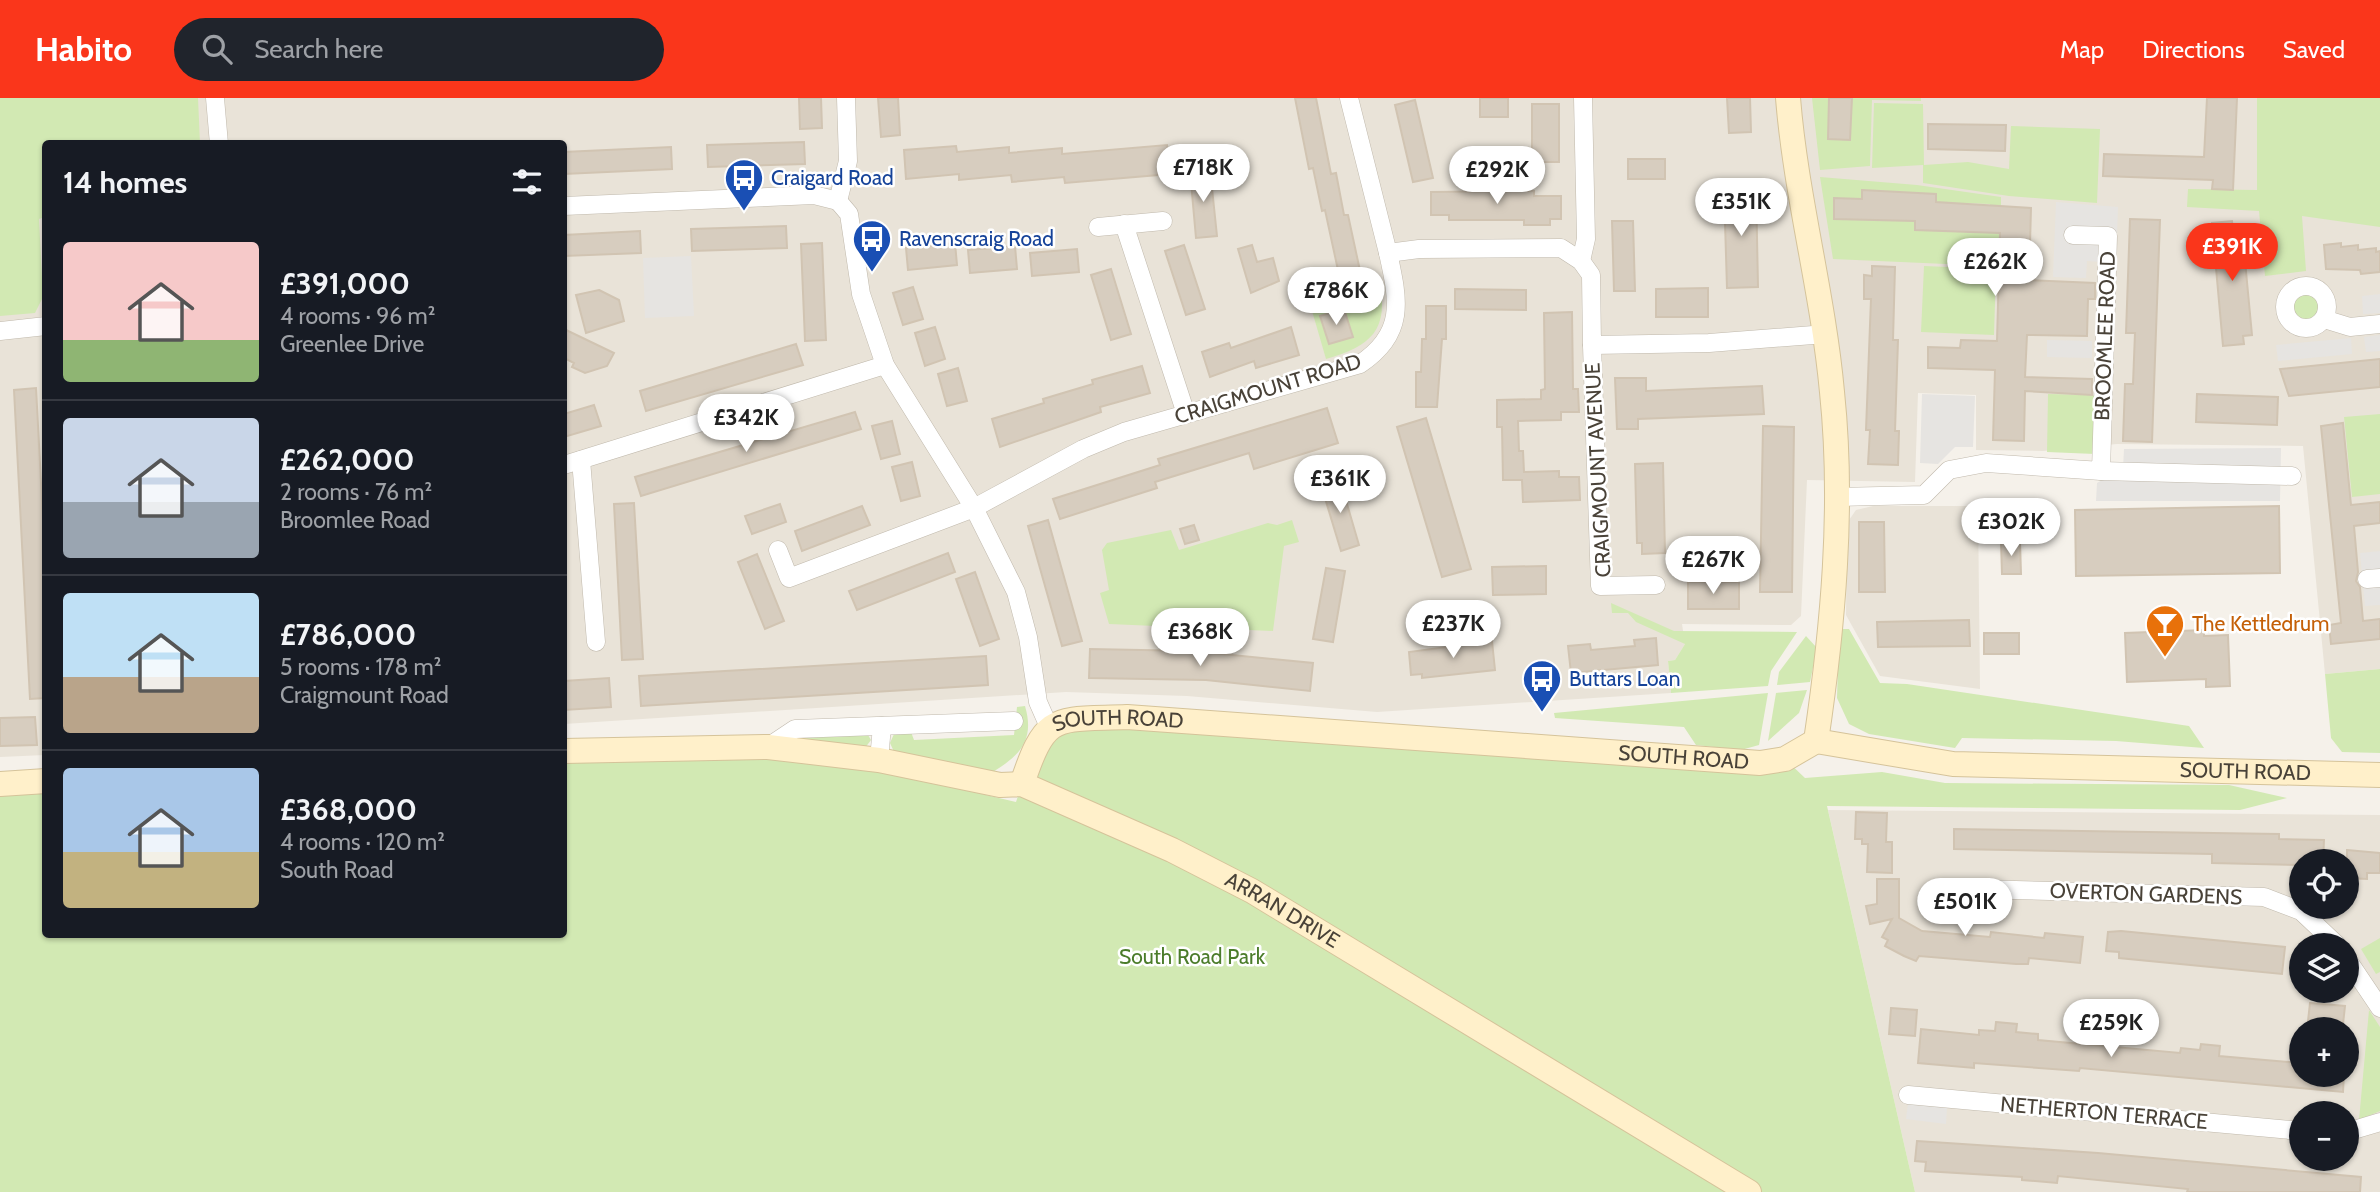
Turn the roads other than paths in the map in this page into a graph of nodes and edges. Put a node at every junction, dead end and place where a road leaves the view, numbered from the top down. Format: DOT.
graph roads {
  1 [pos="215,98"];
  2 [pos="846,98"];
  3 [pos="1349,98"];
  4 [pos="1583,98"];
  5 [pos="1788,98"];
  6 [pos="219,140"];
  7 [pos="838,201"];
  8 [pos="567,206"];
  9 [pos="1163,220"];
  10 [pos="1124,225"];
  11 [pos="1098,228"];
  12 [pos="2073,235"];
  13 [pos="1388,253"];
  14 [pos="1581,261"];
  15 [pos="2323,319"];
  16 [pos="2380,324"];
  17 [pos="42,326"];
  18 [pos="0,331"];
  19 [pos="1826,334"];
  20 [pos="1592,345"];
  21 [pos="886,365"];
  22 [pos="1186,414"];
  23 [pos="581,460"];
  24 [pos="567,464"];
  25 [pos="2101,471"];
  26 [pos="2292,476"];
  27 [pos="1836,497"];
  28 [pos="974,508"];
  29 [pos="778,550"];
  30 [pos="1656,585"];
  31 [pos="596,642"];
  32 [pos="1014,722"];
  33 [pos="882,726"];
  34 [pos="1049,727"];
  35 [pos="1816,741"];
  36 [pos="768,747"];
  37 [pos="567,751"];
  38 [pos="879,760"];
  39 [pos="2380,775"];
  40 [pos="42,781"];
  41 [pos="0,784"];
  42 [pos="1022,784"];
  43 [pos="1940,888"];
  44 [pos="2324,933"];
  45 [pos="2359,974"];
  46 [pos="2377,997"];
  47 [pos="1908,1094"];
  48 [pos="2380,1122"];
  49 [pos="2359,1128"];
  50 [pos="2289,1130"];
  51 [pos="1749,1192"];
  1 -- 6 [label="street"];
  2 -- 7 [label="street"];
  3 -- 13 [label="street"];
  4 -- 14 [label="street"];
  5 -- 19 [label="street"];
  7 -- 8 [label="street"];
  7 -- 21 [label="street"];
  9 -- 10 [label="street"];
  10 -- 11 [label="street"];
  10 -- 22 [label="street"];
  12 -- 25 [label="street, BROOMLEE ROAD"];
  13 -- 14 [label="street"];
  13 -- 22 [label="street, CRAIGMOUNT ROAD"];
  14 -- 20 [label="street"];
  15 -- 16 [label="street"];
  17 -- 18 [label="street"];
  19 -- 20 [label="street"];
  19 -- 27 [label="street"];
  20 -- 30 [label="street, CRAIGMOUNT AVENUE"];
  21 -- 23 [label="street"];
  21 -- 28 [label="street"];
  22 -- 28 [label="street, CRAIGMOUNT ROAD"];
  23 -- 24 [label="street"];
  23 -- 31 [label="street"];
  25 -- 26 [label="street"];
  25 -- 27 [label="street"];
  27 -- 35 [label="street"];
  28 -- 29 [label="street, CRAIGMOUNT ROAD"];
  28 -- 34 [label="street"];
  32 -- 33 [label="street"];
  33 -- 36 [label="street"];
  33 -- 38 [label="street"];
  34 -- 35 [label="street, SOUTH ROAD"];
  34 -- 42 [label="street, SOUTH ROAD"];
  35 -- 39 [label="street, SOUTH ROAD"];
  36 -- 37 [label="street"];
  36 -- 38 [label="street, ARRAN DRIVE"];
  38 -- 42 [label="street, ARRAN DRIVE"];
  40 -- 41 [label="street"];
  42 -- 51 [label="street, ARRAN DRIVE"];
  43 -- 44 [label="street, OVERTON GARDENS"];
  45 -- 46 [label="street"];
  47 -- 50 [label="street, NETHERTON TERRACE"];
  48 -- 49 [label="street"];
}
